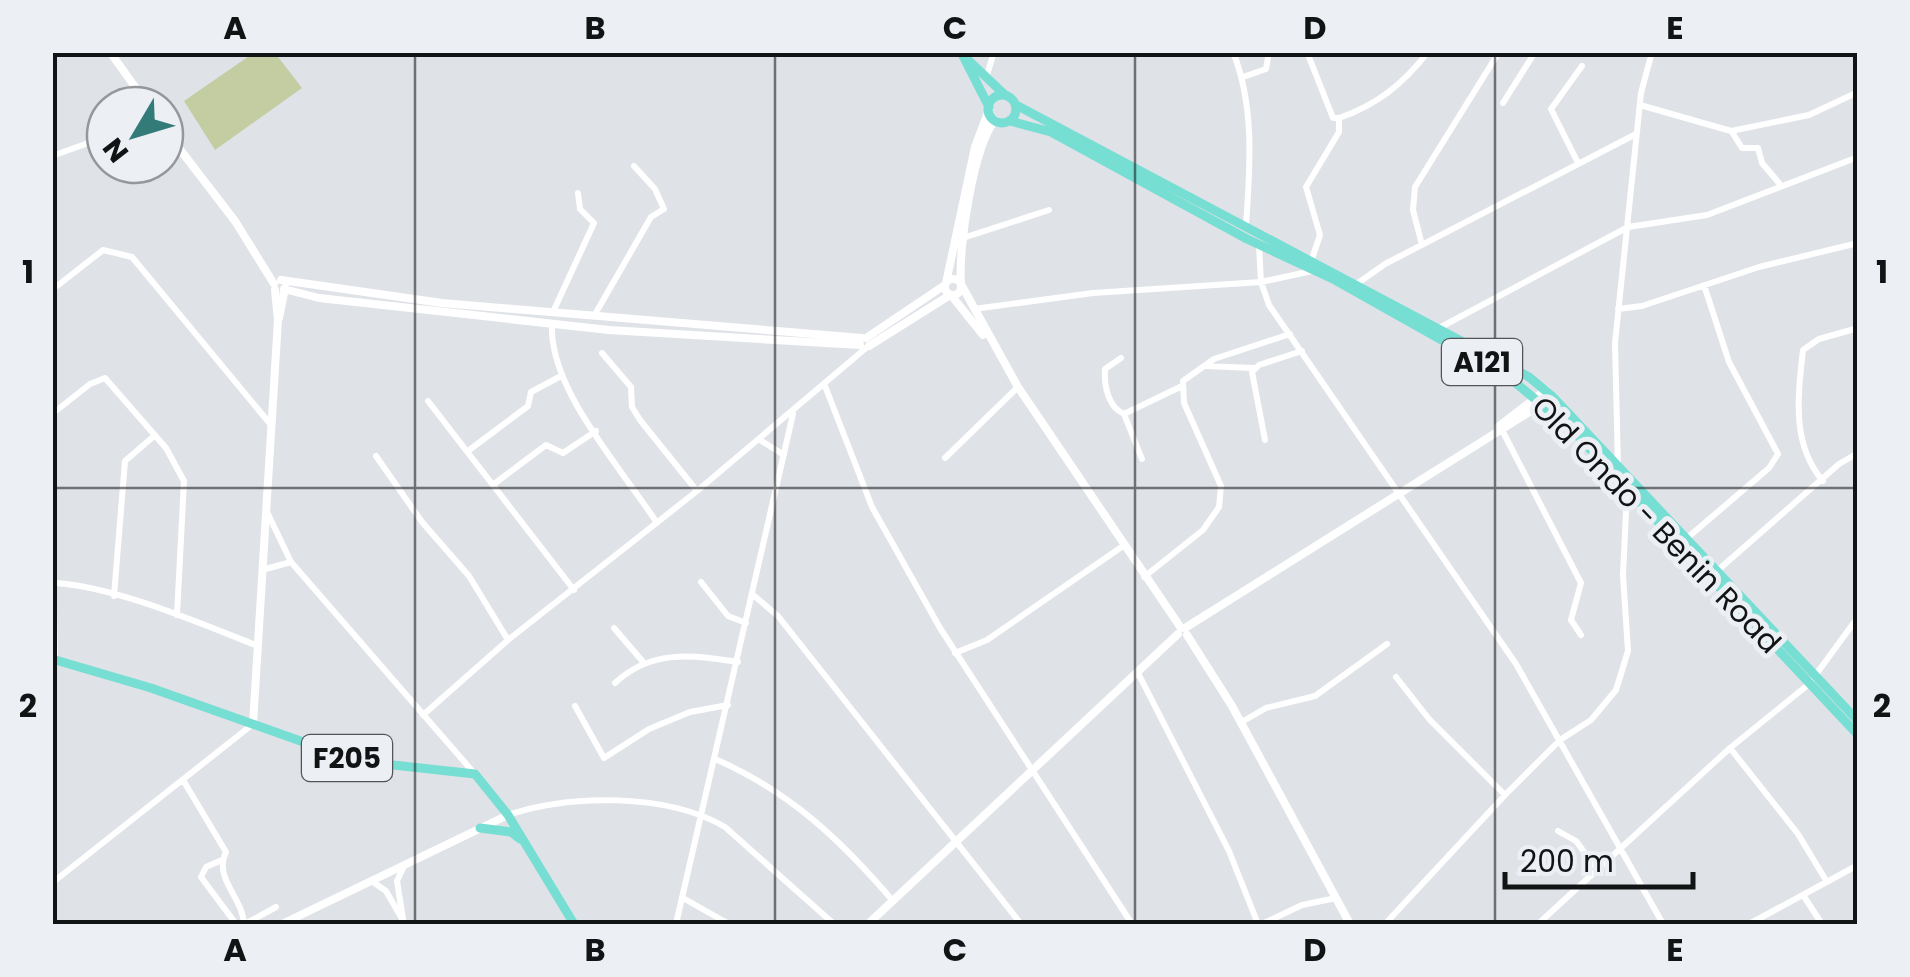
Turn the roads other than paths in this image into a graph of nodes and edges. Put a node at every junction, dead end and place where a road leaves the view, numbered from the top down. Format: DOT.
graph roads {
  1 [pos="110,52"];
  2 [pos="994,52"];
  3 [pos="1233,52"];
  4 [pos="1268,52"];
  5 [pos="1307,52"];
  6 [pos="1428,52"];
  7 [pos="1499,52"];
  8 [pos="1535,52"];
  9 [pos="1652,52"];
  10 [pos="963,54"];
  11 [pos="1582,66"];
  12 [pos="987,75"];
  13 [pos="1243,77"];
  14 [pos="134,85"];
  15 [pos="1858,92"];
  16 [pos="1006,95"];
  17 [pos="1016,104"];
  18 [pos="1503,104"];
  19 [pos="1640,106"];
  20 [pos="989,109"];
  21 [pos="1339,118"];
  22 [pos="995,120"];
  23 [pos="1010,121"];
  24 [pos="1732,131"];
  25 [pos="1637,134"];
  26 [pos="85,145"];
  27 [pos="52,156"];
  28 [pos="185,156"];
  29 [pos="1858,157"];
  30 [pos="1578,162"];
  31 [pos="634,166"];
  32 [pos="1780,184"];
  33 [pos="578,193"];
  34 [pos="1049,210"];
  35 [pos="1246,226"];
  36 [pos="1628,227"];
  37 [pos="963,238"];
  38 [pos="1858,243"];
  39 [pos="1259,245"];
  40 [pos="1422,245"];
  41 [pos="1310,267"];
  42 [pos="1261,282"];
  43 [pos="1358,283"];
  44 [pos="946,284"];
  45 [pos="1704,284"];
  46 [pos="962,285"];
  47 [pos="280,286"];
  48 [pos="52,290"];
  49 [pos="951,295"];
  50 [pos="974,309"];
  51 [pos="1618,309"];
  52 [pos="552,312"];
  53 [pos="594,316"];
  54 [pos="552,325"];
  55 [pos="1441,327"];
  56 [pos="1858,328"];
  57 [pos="1290,334"];
  58 [pos="865,343"];
  59 [pos="1302,351"];
  60 [pos="602,353"];
  61 [pos="1120,358"];
  62 [pos="1001,359"];
  63 [pos="1206,366"];
  64 [pos="1254,368"];
  65 [pos="561,376"];
  66 [pos="825,386"];
  67 [pos="1181,386"];
  68 [pos="1018,387"];
  69 [pos="1550,393"];
  70 [pos="1540,401"];
  71 [pos="428,402"];
  72 [pos="793,412"];
  73 [pos="52,414"];
  74 [pos="1124,414"];
  75 [pos="273,428"];
  76 [pos="596,432"];
  77 [pos="1497,432"];
  78 [pos="154,436"];
  79 [pos="760,440"];
  80 [pos="1266,440"];
  81 [pos="468,451"];
  82 [pos="1858,454"];
  83 [pos="784,455"];
  84 [pos="376,456"];
  85 [pos="945,458"];
  86 [pos="1142,459"];
  87 [pos="1618,473"];
  88 [pos="1823,481"];
  89 [pos="494,484"];
  90 [pos="1627,489"];
  91 [pos="697,491"];
  92 [pos="1400,493"];
  93 [pos="52,500"];
  94 [pos="268,514"];
  95 [pos="657,523"];
  96 [pos="1686,539"];
  97 [pos="1123,546"];
  98 [pos="291,562"];
  99 [pos="262,570"];
  100 [pos="1717,571"];
  101 [pos="1146,580"];
  102 [pos="701,582"];
  103 [pos="55,583"];
  104 [pos="574,590"];
  105 [pos="752,594"];
  106 [pos="114,596"];
  107 [pos="177,615"];
  108 [pos="1858,617"];
  109 [pos="746,624"];
  110 [pos="614,628"];
  111 [pos="1182,633"];
  112 [pos="1581,635"];
  113 [pos="508,640"];
  114 [pos="1387,644"];
  115 [pos="258,646"];
  116 [pos="955,653"];
  117 [pos="54,659"];
  118 [pos="644,662"];
  119 [pos="738,662"];
  120 [pos="1138,673"];
  121 [pos="1396,677"];
  122 [pos="1811,679"];
  123 [pos="615,682"];
  124 [pos="728,705"];
  125 [pos="575,706"];
  126 [pos="423,714"];
  127 [pos="1856,718"];
  128 [pos="1240,723"];
  129 [pos="253,724"];
  130 [pos="1858,735"];
  131 [pos="1560,740"];
  132 [pos="1730,748"];
  133 [pos="715,759"];
  134 [pos="1034,768"];
  135 [pos="474,774"];
  136 [pos="183,779"];
  137 [pos="1505,795"];
  138 [pos="704,815"];
  139 [pos="508,816"];
  140 [pos="480,828"];
  141 [pos="1558,832"];
  142 [pos="524,842"];
  143 [pos="956,843"];
  144 [pos="1620,847"];
  145 [pos="222,860"];
  146 [pos="1858,865"];
  147 [pos="404,866"];
  148 [pos="1596,868"];
  149 [pos="373,882"];
  150 [pos="1827,882"];
  151 [pos="53,883"];
  152 [pos="1803,895"];
  153 [pos="683,898"];
  154 [pos="1336,898"];
  155 [pos="893,901"];
  156 [pos="276,907"];
  157 [pos="404,922"];
  158 [pos="236,924"];
  159 [pos="245,924"];
  160 [pos="282,924"];
  161 [pos="574,924"];
  162 [pos="676,924"];
  163 [pos="728,924"];
  164 [pos="834,924"];
  165 [pos="868,924"];
  166 [pos="1021,924"];
  167 [pos="1132,924"];
  168 [pos="1260,924"];
  169 [pos="1350,924"];
  170 [pos="1385,924"];
  171 [pos="1538,924"];
  172 [pos="1663,924"];
  173 [pos="1749,924"];
  174 [pos="1822,924"];
  1 -- 14 [label="street"];
  2 -- 12 [label="street"];
  3 -- 13 [label="street"];
  4 -- 13 [label="street"];
  5 -- 21 [label="street"];
  6 -- 21 [label="street"];
  7 -- 40 [label="street"];
  8 -- 18 [label="street"];
  9 -- 19 [label="street"];
  10 -- 12 [label="main road, Old Ondo - Benin Road"];
  10 -- 20 [label="main road, Old Ondo - Benin Road"];
  11 -- 30 [label="street"];
  12 -- 16 [label="main road, Old Ondo - Benin Road"];
  13 -- 35 [label="street"];
  15 -- 24 [label="street"];
  16 -- 17 [label="main road, Old Ondo - Benin Road"];
  16 -- 20 [label="main road"];
  17 -- 23 [label="main road"];
  17 -- 35 [label="main road, Old Ondo - Benin Road / A121"];
  19 -- 24 [label="street"];
  19 -- 25 [label="street"];
  20 -- 22 [label="main road, Old Ondo - Benin Road"];
  20 -- 44 [label="street"];
  21 -- 41 [label="street"];
  22 -- 23 [label="main road, Old Ondo - Benin Road"];
  22 -- 37 [label="street"];
  23 -- 39 [label="main road, Old Ondo - Benin Road / A121"];
  24 -- 32 [label="street"];
  25 -- 30 [label="street"];
  25 -- 36 [label="street"];
  26 -- 27 [label="street"];
  28 -- 47 [label="street"];
  29 -- 32 [label="street"];
  30 -- 40 [label="street"];
  31 -- 53 [label="street"];
  32 -- 36 [label="street"];
  33 -- 52 [label="street"];
  34 -- 37 [label="street"];
  35 -- 41 [label="main road, Old Ondo - Benin Road / A121"];
  36 -- 51 [label="street"];
  36 -- 55 [label="street"];
  37 -- 46 [label="street"];
  38 -- 45 [label="street"];
  39 -- 41 [label="main road, Old Ondo - Benin Road / A121"];
  39 -- 42 [label="street"];
  40 -- 43 [label="street"];
  41 -- 42 [label="street"];
  41 -- 43 [label="main road, Old Ondo - Benin Road / A121"];
  41 -- 70 [label="main road, Old Ondo - Benin Road / A121"];
  42 -- 50 [label="street"];
  42 -- 57 [label="street"];
  43 -- 55 [label="main road, Old Ondo - Benin Road / A121"];
  44 -- 46 [label="street"];
  44 -- 49 [label="street"];
  44 -- 58 [label="street"];
  45 -- 51 [label="street"];
  45 -- 96 [label="street"];
  46 -- 49 [label="street"];
  46 -- 50 [label="street"];
  47 -- 52 [label="street"];
  47 -- 54 [label="street"];
  47 -- 75 [label="street"];
  48 -- 75 [label="street"];
  49 -- 58 [label="street"];
  49 -- 62 [label="street"];
  50 -- 62 [label="street"];
  51 -- 87 [label="street"];
  52 -- 53 [label="street"];
  53 -- 58 [label="street"];
  54 -- 58 [label="street"];
  54 -- 65 [label="street"];
  55 -- 69 [label="main road, Old Ondo - Benin Road / A121"];
  56 -- 88 [label="street"];
  57 -- 59 [label="street"];
  57 -- 63 [label="street"];
  58 -- 66 [label="street"];
  59 -- 64 [label="street"];
  59 -- 92 [label="street"];
  60 -- 91 [label="street"];
  61 -- 74 [label="street"];
  62 -- 68 [label="street"];
  63 -- 64 [label="street"];
  63 -- 67 [label="street"];
  64 -- 80 [label="street"];
  65 -- 76 [label="street"];
  65 -- 81 [label="street"];
  66 -- 72 [label="street"];
  66 -- 116 [label="street"];
  67 -- 74 [label="street"];
  67 -- 101 [label="street"];
  68 -- 85 [label="street"];
  68 -- 97 [label="street"];
  69 -- 70 [label="street"];
  69 -- 87 [label="main road, Old Ondo - Benin Road / A121"];
  70 -- 77 [label="street"];
  70 -- 87 [label="main road, Old Ondo - Benin Road / A121"];
  71 -- 81 [label="street"];
  72 -- 79 [label="street"];
  72 -- 83 [label="street"];
  73 -- 78 [label="street"];
  74 -- 86 [label="street"];
  75 -- 94 [label="street"];
  76 -- 89 [label="street"];
  76 -- 95 [label="street"];
  77 -- 92 [label="street"];
  77 -- 112 [label="street"];
  78 -- 106 [label="street"];
  78 -- 107 [label="street"];
  79 -- 83 [label="street"];
  79 -- 91 [label="street"];
  81 -- 89 [label="street"];
  82 -- 88 [label="street"];
  83 -- 105 [label="street"];
  84 -- 113 [label="street"];
  87 -- 90 [label="main road, Old Ondo - Benin Road / A121"];
  87 -- 96 [label="main road, Old Ondo - Benin Road / A121"];
  88 -- 100 [label="street"];
  89 -- 104 [label="street"];
  90 -- 122 [label="main road, Old Ondo - Benin Road / A121"];
  90 -- 131 [label="street"];
  91 -- 95 [label="street"];
  92 -- 111 [label="street"];
  92 -- 131 [label="street"];
  93 -- 103 [label="street"];
  94 -- 98 [label="street"];
  94 -- 99 [label="street"];
  95 -- 104 [label="street"];
  96 -- 100 [label="main road, Old Ondo - Benin Road / A121"];
  97 -- 101 [label="street"];
  97 -- 116 [label="street"];
  98 -- 99 [label="street"];
  98 -- 126 [label="street"];
  99 -- 115 [label="street"];
  100 -- 122 [label="main road, Old Ondo - Benin Road / A121"];
  101 -- 111 [label="street"];
  102 -- 109 [label="street"];
  103 -- 106 [label="street"];
  103 -- 117 [label="street"];
  104 -- 113 [label="street"];
  105 -- 109 [label="street"];
  105 -- 143 [label="street"];
  106 -- 107 [label="street"];
  107 -- 115 [label="street"];
  108 -- 122 [label="street"];
  109 -- 119 [label="street"];
  110 -- 118 [label="street"];
  111 -- 120 [label="street"];
  111 -- 128 [label="street"];
  113 -- 126 [label="street"];
  114 -- 128 [label="street"];
  115 -- 129 [label="street"];
  116 -- 134 [label="street"];
  117 -- 129 [label="main road, F205"];
  118 -- 119 [label="street"];
  118 -- 123 [label="street"];
  119 -- 124 [label="street"];
  120 -- 134 [label="street"];
  120 -- 168 [label="street"];
  121 -- 137 [label="street"];
  122 -- 127 [label="main road, Old Ondo - Benin Road / A121"];
  122 -- 130 [label="main road, Old Ondo - Benin Road / A121"];
  122 -- 132 [label="street"];
  124 -- 125 [label="street"];
  124 -- 133 [label="street"];
  126 -- 135 [label="street"];
  128 -- 154 [label="street"];
  129 -- 135 [label="main road, F205"];
  129 -- 136 [label="street"];
  131 -- 137 [label="street"];
  131 -- 144 [label="street"];
  132 -- 144 [label="street"];
  132 -- 150 [label="street"];
  133 -- 138 [label="street"];
  133 -- 155 [label="street"];
  134 -- 143 [label="street"];
  134 -- 167 [label="street"];
  135 -- 139 [label="main road"];
  136 -- 145 [label="street"];
  136 -- 151 [label="street"];
  137 -- 170 [label="street"];
  138 -- 139 [label="street"];
  138 -- 153 [label="street"];
  138 -- 164 [label="street"];
  139 -- 140 [label="street"];
  139 -- 142 [label="main road"];
  140 -- 142 [label="main road"];
  140 -- 147 [label="street"];
  141 -- 148 [label="street"];
  142 -- 161 [label="main road"];
  143 -- 155 [label="street"];
  143 -- 166 [label="street"];
  144 -- 148 [label="street"];
  144 -- 172 [label="street"];
  145 -- 158 [label="street"];
  145 -- 159 [label="street"];
  146 -- 150 [label="street"];
  147 -- 149 [label="street"];
  147 -- 157 [label="street"];
  148 -- 171 [label="street"];
  149 -- 157 [label="street"];
  149 -- 160 [label="street"];
  150 -- 152 [label="street"];
  152 -- 173 [label="street"];
  152 -- 174 [label="street"];
  153 -- 162 [label="street"];
  153 -- 163 [label="street"];
  154 -- 168 [label="street"];
  154 -- 169 [label="street"];
  155 -- 165 [label="street"];
  156 -- 159 [label="street"];
}
